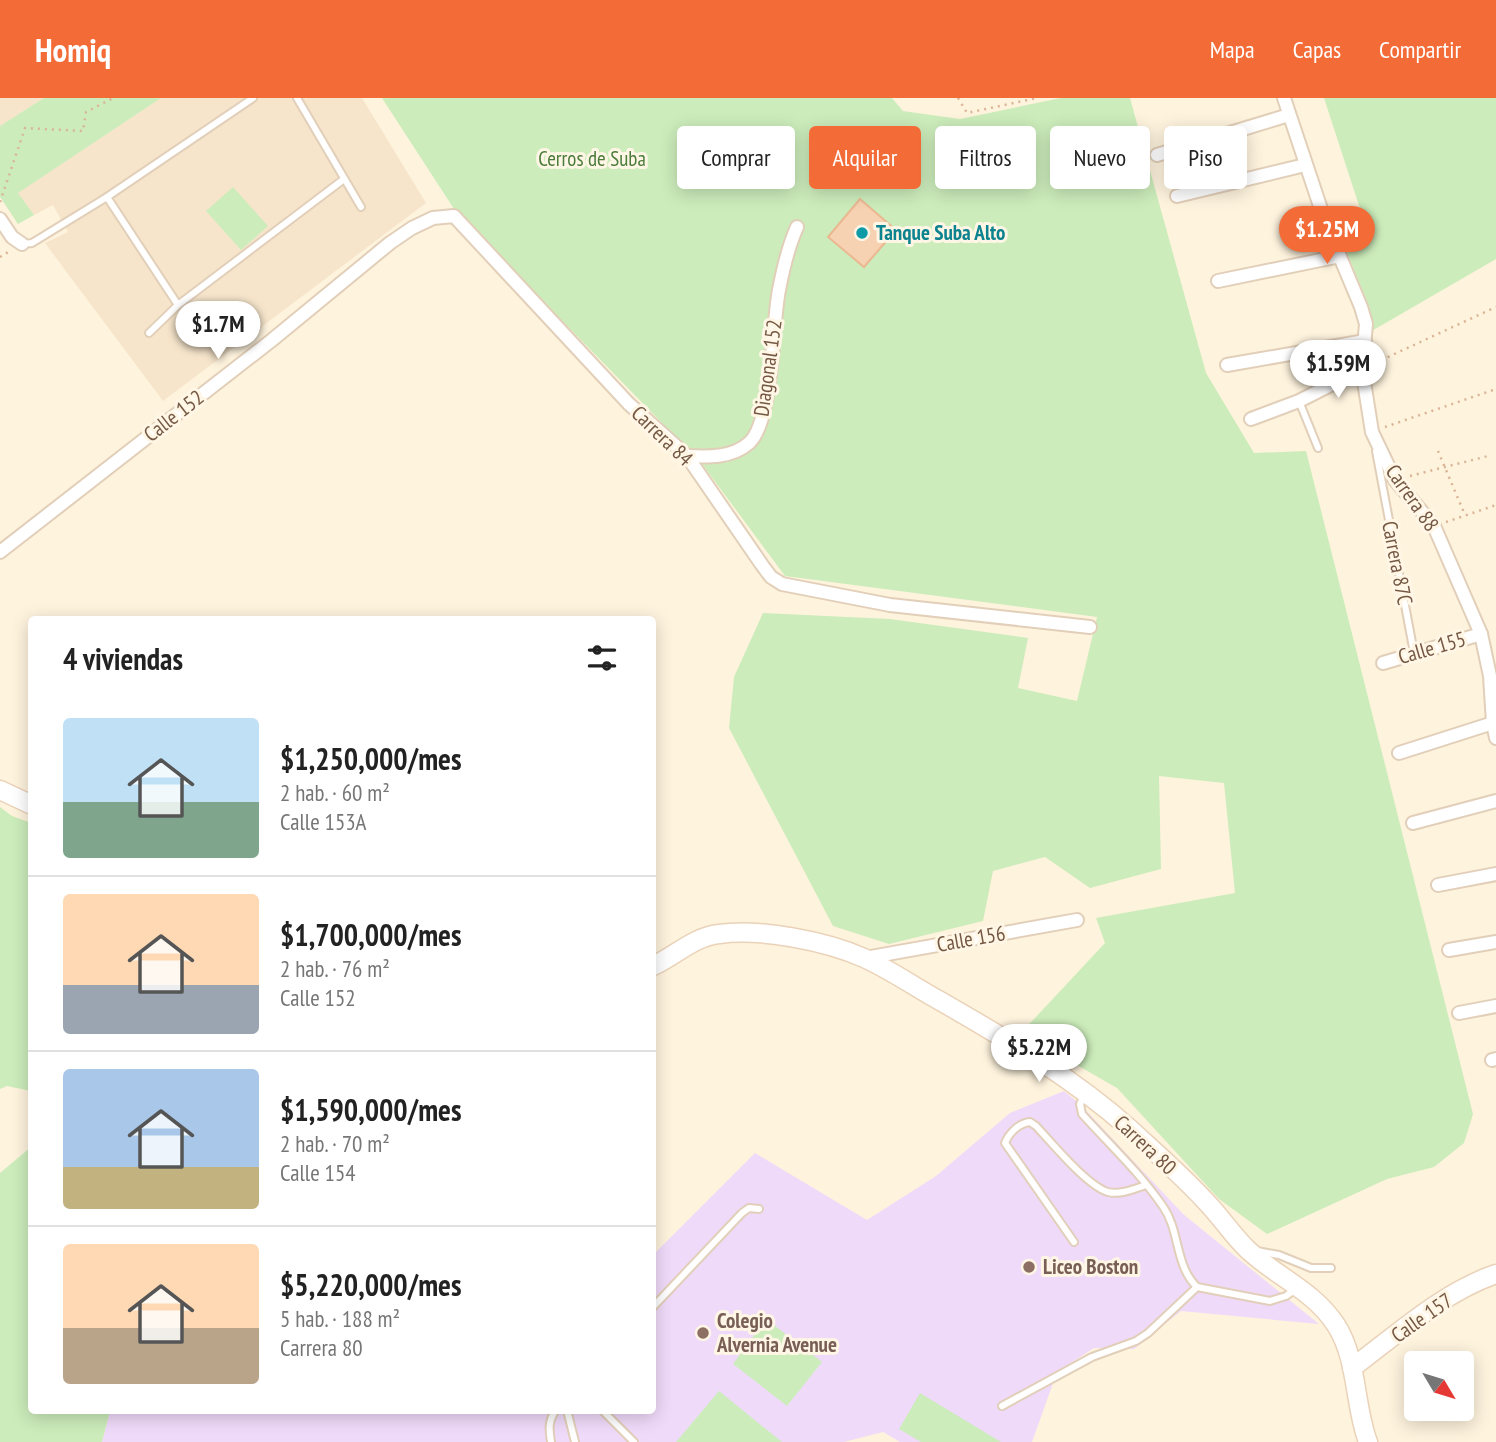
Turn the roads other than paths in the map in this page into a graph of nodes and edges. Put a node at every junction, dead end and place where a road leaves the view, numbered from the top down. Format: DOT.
graph roads {
  1 [pos="253,98"];
  2 [pos="297,98"];
  3 [pos="1284,98"];
  4 [pos="1289,115"];
  5 [pos="1157,155"];
  6 [pos="1306,165"];
  7 [pos="344,179"];
  8 [pos="1177,196"];
  9 [pos="107,197"];
  10 [pos="360,207"];
  11 [pos="454,216"];
  12 [pos="0,219"];
  13 [pos="797,227"];
  14 [pos="22,244"];
  15 [pos="1340,256"];
  16 [pos="1218,281"];
  17 [pos="178,305"];
  18 [pos="149,333"];
  19 [pos="1365,341"];
  20 [pos="1227,365"];
  21 [pos="1362,369"];
  22 [pos="1298,401"];
  23 [pos="1251,419"];
  24 [pos="1372,432"];
  25 [pos="1318,448"];
  26 [pos="687,456"];
  27 [pos="0,552"];
  28 [pos="1090,627"];
  29 [pos="1481,634"];
  30 [pos="1414,654"];
  31 [pos="1383,663"];
  32 [pos="1493,676"];
  33 [pos="1493,723"];
  34 [pos="1496,738"];
  35 [pos="1399,753"];
  36 [pos="0,790"];
  37 [pos="1496,801"];
  38 [pos="28,803"];
  39 [pos="1413,823"];
  40 [pos="1496,874"];
  41 [pos="1438,885"];
  42 [pos="1077,920"];
  43 [pos="1496,942"];
  44 [pos="1449,950"];
  45 [pos="865,958"];
  46 [pos="656,964"];
  47 [pos="1496,1006"];
  48 [pos="1459,1013"];
  49 [pos="1086,1093"];
  50 [pos="1146,1185"];
  51 [pos="759,1209"];
  52 [pos="1074,1242"];
  53 [pos="1248,1250"];
  54 [pos="1331,1268"];
  55 [pos="1496,1274"];
  56 [pos="1197,1287"];
  57 [pos="1299,1287"];
  58 [pos="656,1304"];
  59 [pos="1352,1368"];
  60 [pos="1002,1406"];
  61 [pos="553,1414"];
  62 [pos="568,1414"];
  63 [pos="607,1414"];
  64 [pos="551,1442"];
  65 [pos="575,1442"];
  66 [pos="634,1442"];
  67 [pos="1368,1442"];
  1 -- 9 [label="lane"];
  2 -- 7 [label="lane"];
  3 -- 4 [label="street, Carrera 88"];
  4 -- 5 [label="street"];
  4 -- 6 [label="street, Carrera 88"];
  6 -- 8 [label="street"];
  6 -- 15 [label="street, Carrera 88"];
  7 -- 10 [label="lane"];
  7 -- 17 [label="lane"];
  9 -- 14 [label="lane"];
  9 -- 17 [label="lane"];
  11 -- 26 [label="street, Carrera 84"];
  11 -- 27 [label="street, Calle 152"];
  12 -- 14 [label="street"];
  13 -- 26 [label="street, Diagonal 152"];
  15 -- 16 [label="street"];
  15 -- 19 [label="street, Carrera 88"];
  17 -- 18 [label="lane"];
  19 -- 20 [label="street"];
  19 -- 21 [label="street, Carrera 88"];
  21 -- 22 [label="street"];
  21 -- 24 [label="street, Carrera 88"];
  22 -- 23 [label="street"];
  22 -- 25 [label="lane"];
  24 -- 29 [label="street, Carrera 88"];
  24 -- 30 [label="lane, Carrera 87C"];
  26 -- 28 [label="street, Carrera 84"];
  29 -- 30 [label="street, Calle 155"];
  29 -- 32 [label="street, Carrera 88"];
  30 -- 31 [label="street, Calle 155"];
  32 -- 33 [label="street, Carrera 88"];
  33 -- 34 [label="street, Carrera 88"];
  33 -- 35 [label="street"];
  36 -- 38 [label="street"];
  37 -- 39 [label="street"];
  40 -- 41 [label="street"];
  42 -- 45 [label="street, Calle 156"];
  43 -- 44 [label="street"];
  45 -- 46 [label="street, Carrera 80"];
  45 -- 49 [label="street, Carrera 80"];
  47 -- 48 [label="street"];
  49 -- 50 [label="lane"];
  49 -- 53 [label="street, Carrera 80"];
  50 -- 52 [label="lane"];
  50 -- 56 [label="lane"];
  51 -- 58 [label="lane"];
  53 -- 54 [label="lane"];
  53 -- 57 [label="street, Carrera 80"];
  55 -- 59 [label="street, Calle 157"];
  56 -- 57 [label="lane"];
  56 -- 60 [label="lane"];
  57 -- 59 [label="street, Carrera 80"];
  59 -- 67 [label="street, Carrera 80"];
  61 -- 64 [label="lane"];
  62 -- 65 [label="lane"];
  63 -- 66 [label="lane"];
}
